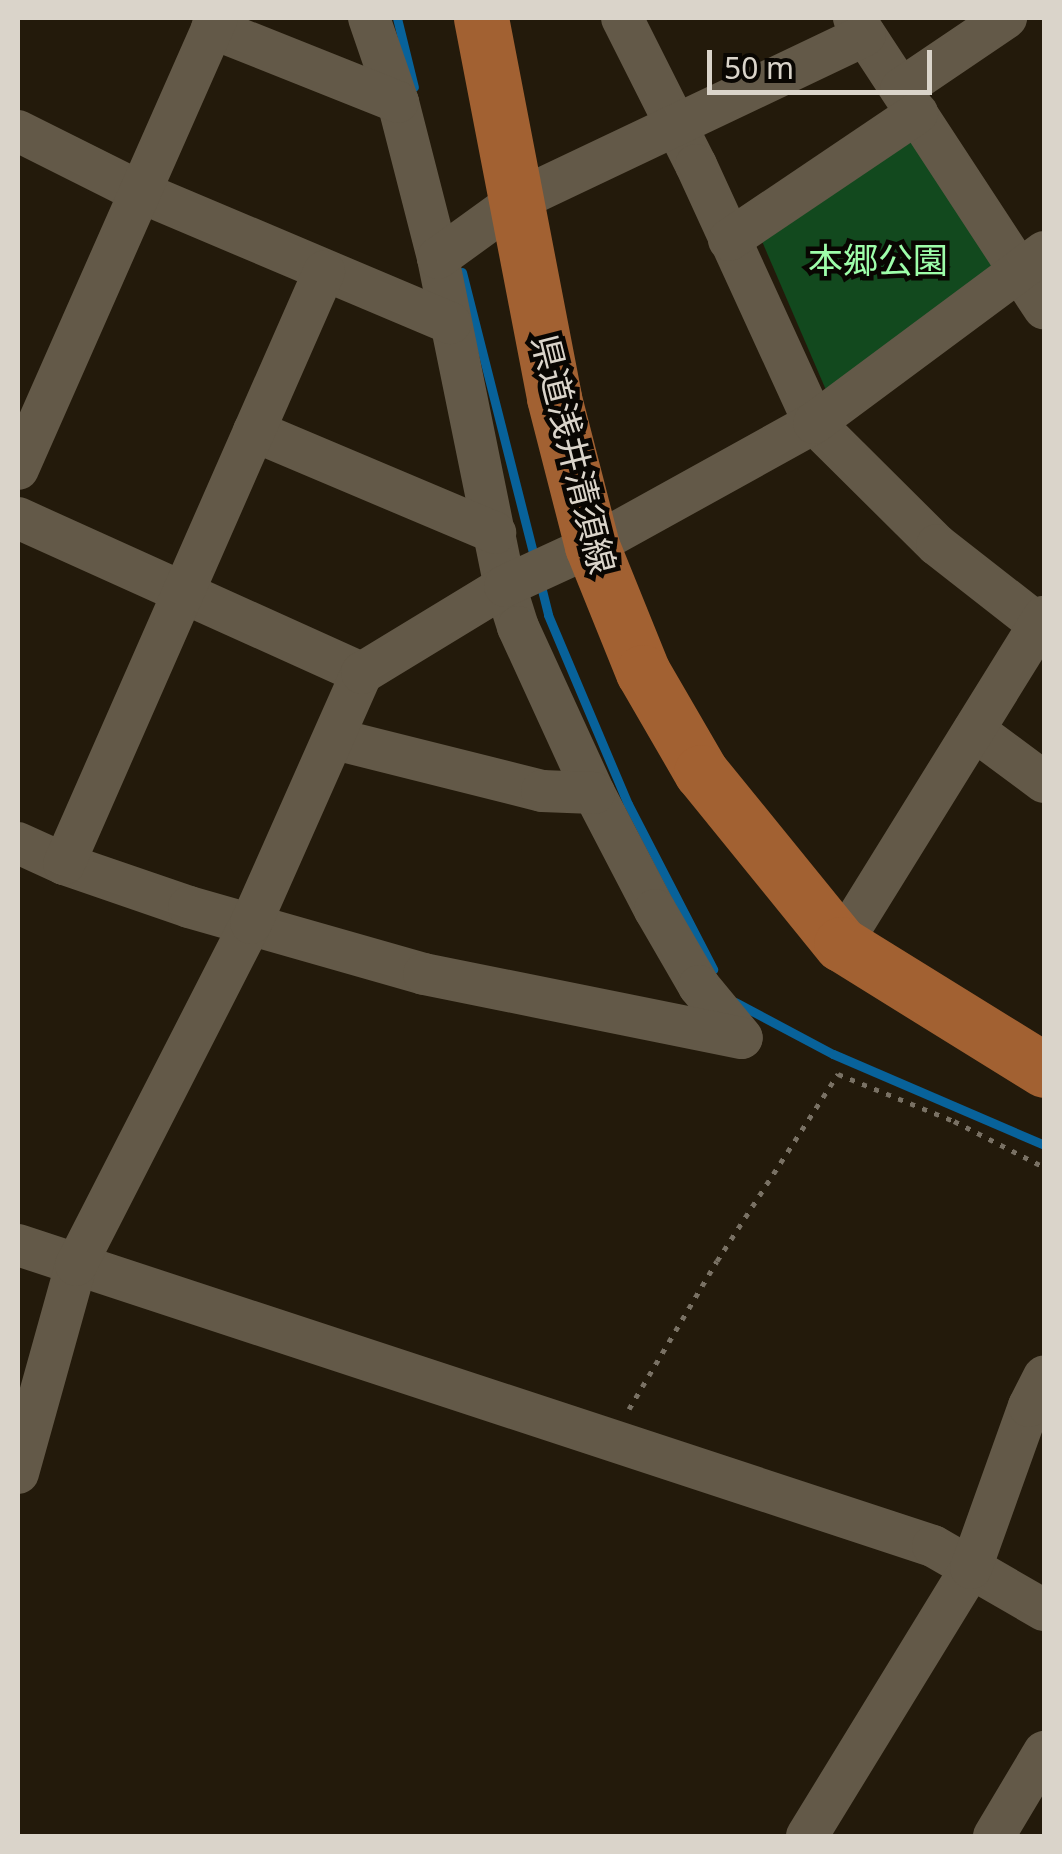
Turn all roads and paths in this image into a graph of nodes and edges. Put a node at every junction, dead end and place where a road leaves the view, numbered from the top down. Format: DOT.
graph roads {
  1 [pos="368,18"];
  2 [pos="481,18"];
  3 [pos="622,18"];
  4 [pos="1006,18"];
  5 [pos="215,23"];
  6 [pos="860,26"];
  7 [pos="909,101"];
  8 [pos="398,102"];
  9 [pos="675,123"];
  10 [pos="18,131"];
  11 [pos="140,192"];
  12 [pos="518,200"];
  13 [pos="729,240"];
  14 [pos="450,249"];
  15 [pos="1032,261"];
  16 [pos="324,272"];
  17 [pos="1044,308"];
  18 [pos="450,322"];
  19 [pos="814,423"];
  20 [pos="254,430"];
  21 [pos="18,469"];
  22 [pos="18,518"];
  23 [pos="495,532"];
  24 [pos="541,569"];
  25 [pos="183,593"];
  26 [pos="1042,620"];
  27 [pos="362,673"];
  28 [pos="974,730"];
  29 [pos="335,738"];
  30 [pos="1044,782"];
  31 [pos="594,793"];
  32 [pos="18,842"];
  33 [pos="64,864"];
  34 [pos="251,923"];
  35 [pos="841,944"];
  36 [pos="1044,1070"];
  37 [pos="1044,1167"];
  38 [pos="18,1245"];
  39 [pos="76,1264"];
  40 [pos="1044,1377"];
  41 [pos="610,1442"];
  42 [pos="18,1473"];
  43 [pos="972,1568"];
  44 [pos="1044,1610"];
  45 [pos="1044,1752"];
  46 [pos="807,1836"];
  47 [pos="994,1836"];
  1 -- 8 [label="street"];
  2 -- 12 [label="main road, 県道浅井清須線"];
  3 -- 9 [label="street"];
  4 -- 7 [label="street"];
  5 -- 8 [label="street"];
  5 -- 11 [label="street"];
  6 -- 7 [label="street"];
  6 -- 9 [label="street"];
  7 -- 13 [label="street"];
  7 -- 15 [label="street"];
  8 -- 14 [label="street"];
  9 -- 12 [label="street"];
  9 -- 13 [label="street"];
  10 -- 11 [label="street"];
  11 -- 16 [label="street"];
  11 -- 21 [label="street"];
  12 -- 14 [label="street"];
  12 -- 24 [label="main road, 県道浅井清須線"];
  13 -- 19 [label="street"];
  14 -- 18 [label="street"];
  15 -- 17 [label="street"];
  15 -- 19 [label="street"];
  16 -- 18 [label="street"];
  16 -- 20 [label="street"];
  18 -- 23 [label="street"];
  19 -- 24 [label="street"];
  19 -- 26 [label="street"];
  20 -- 23 [label="street"];
  20 -- 25 [label="street"];
  22 -- 25 [label="street"];
  23 -- 24 [label="street"];
  24 -- 27 [label="street"];
  24 -- 31 [label="street"];
  24 -- 35 [label="main road, 県道浅井清須線"];
  25 -- 27 [label="street"];
  25 -- 33 [label="street"];
  26 -- 28 [label="street"];
  27 -- 29 [label="street"];
  28 -- 30 [label="street"];
  28 -- 35 [label="street"];
  29 -- 31 [label="street"];
  29 -- 34 [label="street"];
  31 -- 34 [label="street"];
  32 -- 33 [label="street"];
  33 -- 34 [label="street"];
  34 -- 39 [label="street"];
  35 -- 36 [label="main road, 県道浅井清須線"];
  37 -- 41 [label="path"];
  38 -- 39 [label="street"];
  39 -- 41 [label="street"];
  39 -- 42 [label="street"];
  40 -- 43 [label="street"];
  41 -- 43 [label="street"];
  43 -- 44 [label="street"];
  43 -- 46 [label="street"];
  45 -- 47 [label="street"];
}
